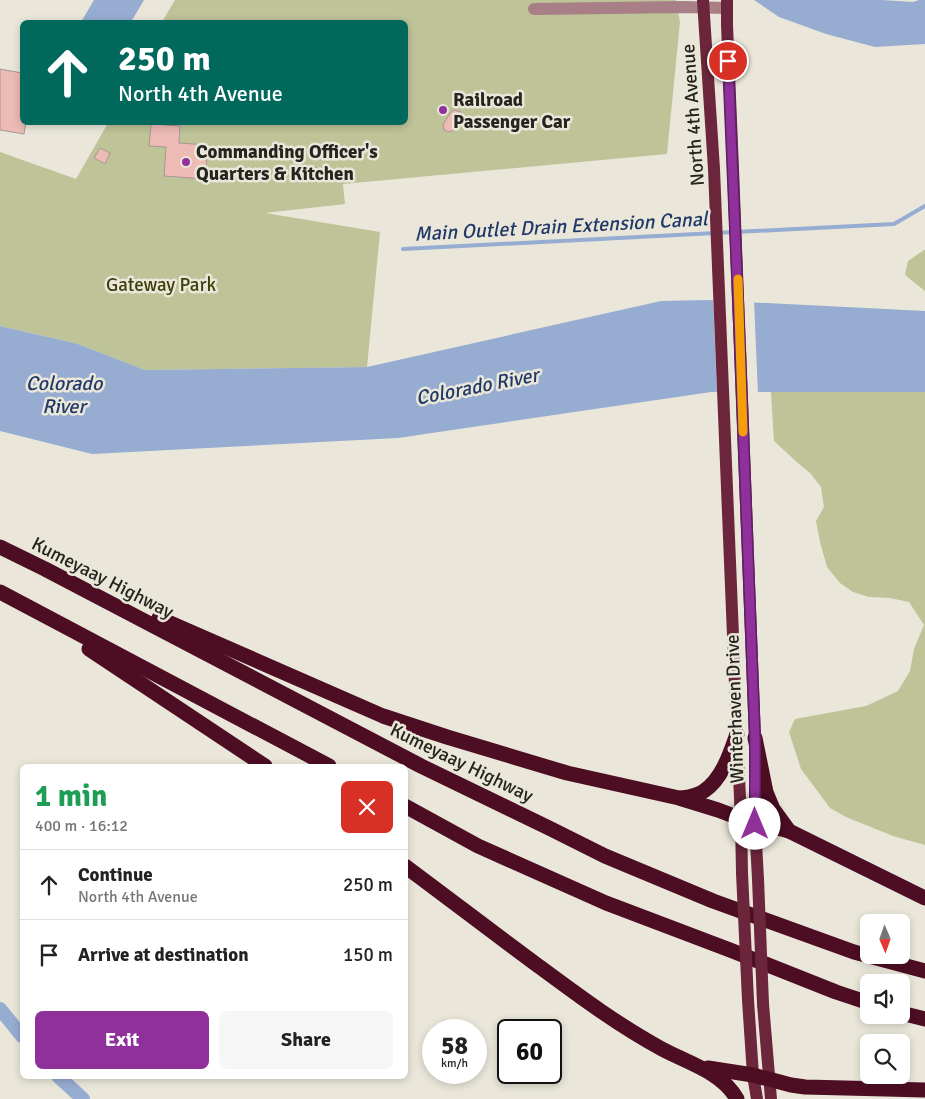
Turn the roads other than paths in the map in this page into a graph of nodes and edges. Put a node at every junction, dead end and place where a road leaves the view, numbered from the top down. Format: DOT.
graph roads {
  1 [pos="703,4"];
  2 [pos="727,4"];
  3 [pos="534,9"];
  4 [pos="722,348"];
  5 [pos="740,348"];
  6 [pos="0,547"];
  7 [pos="45,569"];
  8 [pos="0,592"];
  9 [pos="22,604"];
  10 [pos="737,734"];
  11 [pos="755,738"];
  12 [pos="262,764"];
  13 [pos="325,764"];
  14 [pos="679,798"];
  15 [pos="408,808"];
  16 [pos="748,822"];
  17 [pos="789,831"];
  18 [pos="408,868"];
  19 [pos="925,898"];
  20 [pos="925,971"];
  21 [pos="860,1000"];
  22 [pos="910,1015"];
  23 [pos="925,1019"];
  24 [pos="699,1067"];
  25 [pos="753,1075"];
  26 [pos="769,1079"];
  27 [pos="838,1088"];
  28 [pos="925,1090"];
  29 [pos="737,1099"];
  30 [pos="757,1099"];
  31 [pos="772,1099"];
  32 [pos="803,1099"];
  1 -- 2 [label="lane"];
  1 -- 3 [label="lane"];
  1 -- 4 [label="main road, North 4th Avenue"];
  2 -- 5 [label="main road, North 4th Avenue"];
  4 -- 10 [label="main road, Winterhaven Drive"];
  5 -- 11 [label="main road, Winterhaven Drive"];
  6 -- 7 [label="highway, Kumeyaay Highway"];
  7 -- 14 [label="highway"];
  7 -- 20 [label="highway, Kumeyaay Highway"];
  8 -- 9 [label="highway"];
  9 -- 12 [label="highway"];
  9 -- 13 [label="highway"];
  10 -- 14 [label="highway"];
  10 -- 16 [label="main road, Winterhaven Drive"];
  11 -- 16 [label="main road, Winterhaven Drive"];
  11 -- 17 [label="highway"];
  14 -- 16 [label="highway"];
  15 -- 21 [label="highway"];
  16 -- 17 [label="highway"];
  16 -- 25 [label="main road, Winterhaven Drive, bridge"];
  16 -- 26 [label="main road, Winterhaven Drive, bridge"];
  17 -- 19 [label="highway"];
  18 -- 24 [label="highway"];
  22 -- 23 [label="highway"];
  24 -- 25 [label="highway"];
  24 -- 29 [label="highway"];
  25 -- 26 [label="highway"];
  25 -- 30 [label="main road, Winterhaven Drive"];
  26 -- 27 [label="highway"];
  26 -- 31 [label="main road, Winterhaven Drive"];
  27 -- 28 [label="highway"];
  27 -- 32 [label="highway"];
}
